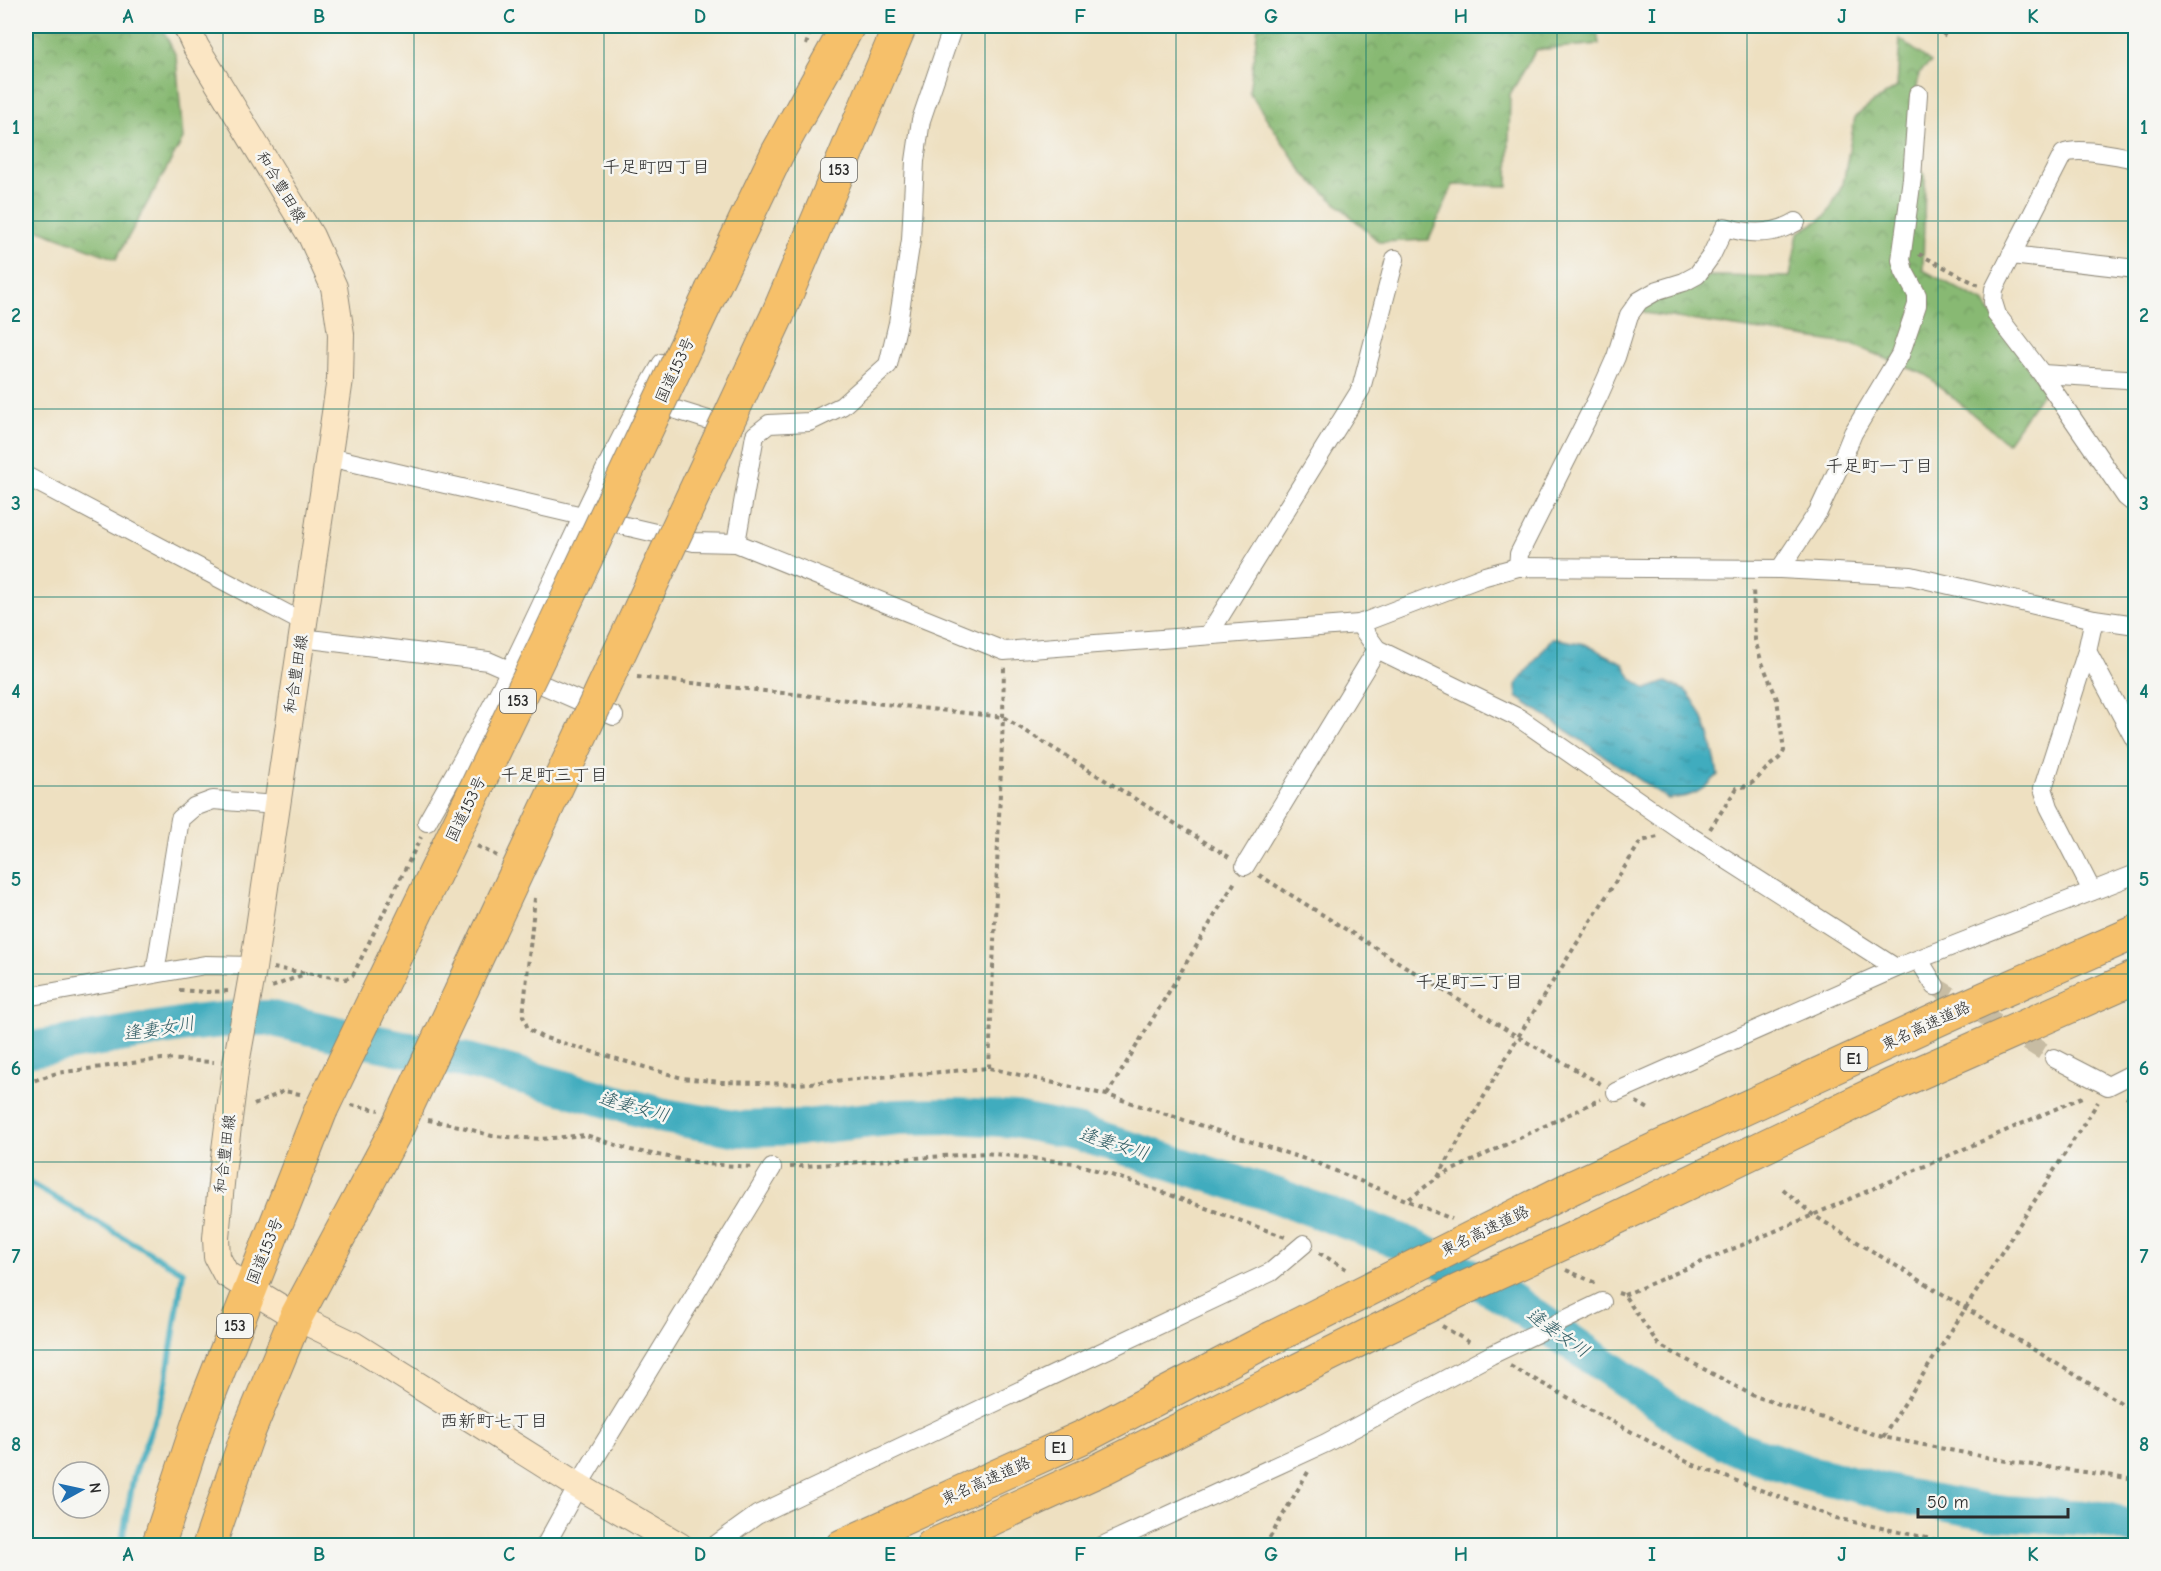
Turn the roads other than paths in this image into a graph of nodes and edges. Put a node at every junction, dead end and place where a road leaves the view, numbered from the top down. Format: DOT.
graph roads {
  1 [pos="186,26"];
  2 [pos="848,26"];
  3 [pos="900,26"];
  4 [pos="953,26"];
  5 [pos="1918,94"];
  6 [pos="783,112"];
  7 [pos="2136,159"];
  8 [pos="1796,222"];
  9 [pos="2011,255"];
  10 [pos="1395,259"];
  11 [pos="2136,269"];
  12 [pos="2042,374"];
  13 [pos="2136,382"];
  14 [pos="641,398"];
  15 [pos="755,435"];
  16 [pos="329,457"];
  17 [pos="26,476"];
  18 [pos="2136,505"];
  19 [pos="582,516"];
  20 [pos="736,543"];
  21 [pos="1518,567"];
  22 [pos="1780,569"];
  23 [pos="2094,619"];
  24 [pos="1359,624"];
  25 [pos="2136,625"];
  26 [pos="303,631"];
  27 [pos="1209,634"];
  28 [pos="1377,650"];
  29 [pos="2087,651"];
  30 [pos="510,671"];
  31 [pos="614,716"];
  32 [pos="2136,742"];
  33 [pos="276,805"];
  34 [pos="428,822"];
  35 [pos="1245,866"];
  36 [pos="2136,874"];
  37 [pos="2092,891"];
  38 [pos="2136,932"];
  39 [pos="1919,960"];
  40 [pos="1896,968"];
  41 [pos="253,970"];
  42 [pos="155,973"];
  43 [pos="2136,977"];
  44 [pos="1935,986"];
  45 [pos="26,997"];
  46 [pos="2054,1058"];
  47 [pos="2136,1072"];
  48 [pos="1616,1092"];
  49 [pos="772,1168"];
  50 [pos="1304,1244"];
  51 [pos="249,1289"];
  52 [pos="1602,1302"];
  53 [pos="296,1317"];
  54 [pos="578,1486"];
  55 [pos="158,1545"];
  56 [pos="209,1545"];
  57 [pos="544,1545"];
  58 [pos="680,1545"];
  59 [pos="714,1545"];
  60 [pos="842,1545"];
  61 [pos="932,1545"];
  62 [pos="1102,1545"];
  1 -- 16 [label="main road, 和合豊田線"];
  2 -- 51 [label="highway, 国道153号 / 153, bridge"];
  3 -- 53 [label="highway, 153, bridge"];
  4 -- 15 [label="street"];
  5 -- 22 [label="street"];
  6 -- 14 [label="street"];
  7 -- 9 [label="street"];
  8 -- 21 [label="street"];
  9 -- 11 [label="street"];
  9 -- 12 [label="street"];
  10 -- 27 [label="street"];
  12 -- 13 [label="street"];
  12 -- 18 [label="street"];
  14 -- 15 [label="street"];
  14 -- 19 [label="street"];
  15 -- 20 [label="street"];
  16 -- 19 [label="street"];
  16 -- 26 [label="main road, 和合豊田線"];
  17 -- 26 [label="street"];
  19 -- 20 [label="street"];
  19 -- 30 [label="street"];
  20 -- 27 [label="street"];
  21 -- 22 [label="street"];
  21 -- 24 [label="street"];
  22 -- 23 [label="street"];
  23 -- 25 [label="street"];
  23 -- 29 [label="street"];
  24 -- 27 [label="street"];
  24 -- 28 [label="street"];
  26 -- 30 [label="street"];
  26 -- 33 [label="main road, 和合豊田線"];
  28 -- 35 [label="street"];
  28 -- 40 [label="street"];
  29 -- 32 [label="street"];
  29 -- 37 [label="street"];
  30 -- 31 [label="street"];
  30 -- 34 [label="street"];
  33 -- 41 [label="main road, 和合豊田線"];
  33 -- 42 [label="street"];
  36 -- 37 [label="street"];
  37 -- 39 [label="street"];
  38 -- 60 [label="highway, 東名高速道路 / E1, bridge"];
  39 -- 40 [label="street"];
  39 -- 44 [label="street"];
  40 -- 48 [label="street"];
  41 -- 42 [label="street"];
  41 -- 51 [label="main road, 和合豊田線, bridge"];
  42 -- 45 [label="street"];
  43 -- 61 [label="highway, E1, bridge"];
  46 -- 47 [label="street"];
  49 -- 54 [label="street"];
  50 -- 59 [label="street"];
  51 -- 53 [label="main road, 和合豊田線"];
  51 -- 55 [label="highway, 国道153号 / 153"];
  52 -- 62 [label="street"];
  53 -- 54 [label="main road, 和合豊田線"];
  53 -- 56 [label="highway, 153"];
  54 -- 57 [label="street"];
  54 -- 58 [label="main road, 和合豊田線"];
}
